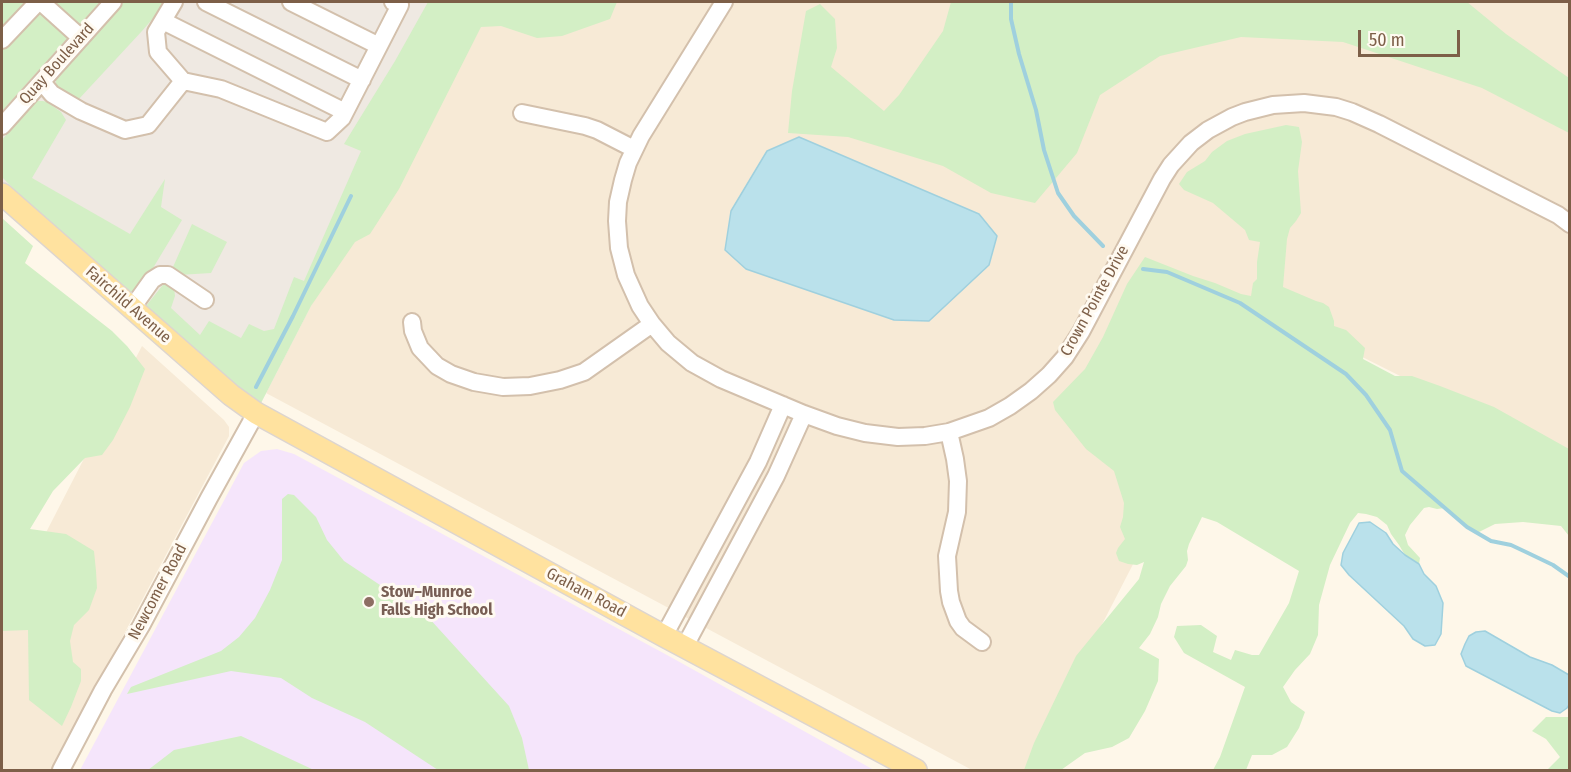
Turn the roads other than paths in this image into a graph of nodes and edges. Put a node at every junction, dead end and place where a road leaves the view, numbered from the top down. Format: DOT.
graph roads {
  1 [pos="40,2"];
  2 [pos="113,2"];
  3 [pos="174,2"];
  4 [pos="206,2"];
  5 [pos="291,2"];
  6 [pos="724,2"];
  7 [pos="398,3"];
  8 [pos="163,21"];
  9 [pos="81,38"];
  10 [pos="2,40"];
  11 [pos="379,46"];
  12 [pos="362,80"];
  13 [pos="183,81"];
  14 [pos="42,82"];
  15 [pos="345,112"];
  16 [pos="522,113"];
  17 [pos="2,126"];
  18 [pos="634,149"];
  19 [pos="2,194"];
  20 [pos="1569,224"];
  21 [pos="205,300"];
  22 [pos="132,308"];
  23 [pos="412,322"];
  24 [pos="652,324"];
  25 [pos="783,405"];
  26 [pos="256,414"];
  27 [pos="804,414"];
  28 [pos="949,432"];
  29 [pos="743,488"];
  30 [pos="764,499"];
  31 [pos="705,559"];
  32 [pos="725,570"];
  33 [pos="664,636"];
  34 [pos="982,642"];
  35 [pos="685,646"];
  36 [pos="61,771"];
  37 [pos="916,771"];
  1 -- 9 [label="street"];
  1 -- 10 [label="street"];
  2 -- 9 [label="street, Quay Boulevard"];
  3 -- 8 [label="street"];
  4 -- 12 [label="street"];
  5 -- 11 [label="street"];
  6 -- 18 [label="street, Crown Pointe Drive"];
  7 -- 11 [label="street"];
  8 -- 13 [label="street"];
  8 -- 15 [label="street"];
  9 -- 14 [label="street, Quay Boulevard"];
  11 -- 12 [label="street"];
  12 -- 15 [label="street"];
  13 -- 14 [label="street"];
  13 -- 15 [label="street"];
  14 -- 17 [label="street, Quay Boulevard"];
  16 -- 18 [label="street"];
  18 -- 24 [label="street, Crown Pointe Drive"];
  19 -- 22 [label="main road, Fairchild Avenue"];
  20 -- 28 [label="street, Crown Pointe Drive"];
  21 -- 22 [label="street"];
  22 -- 26 [label="main road, Fairchild Avenue"];
  23 -- 24 [label="street"];
  24 -- 25 [label="street, Crown Pointe Drive"];
  25 -- 27 [label="street, Crown Pointe Drive"];
  25 -- 29 [label="street"];
  26 -- 33 [label="main road, Graham Road"];
  26 -- 36 [label="street, Newcomer Road"];
  27 -- 28 [label="street, Crown Pointe Drive"];
  27 -- 30 [label="street"];
  28 -- 34 [label="street"];
  29 -- 30 [label="street"];
  29 -- 31 [label="street"];
  30 -- 32 [label="street"];
  31 -- 32 [label="street"];
  31 -- 33 [label="street"];
  32 -- 35 [label="street"];
  33 -- 35 [label="main road, Graham Road"];
  35 -- 37 [label="main road, Graham Road"];
}
